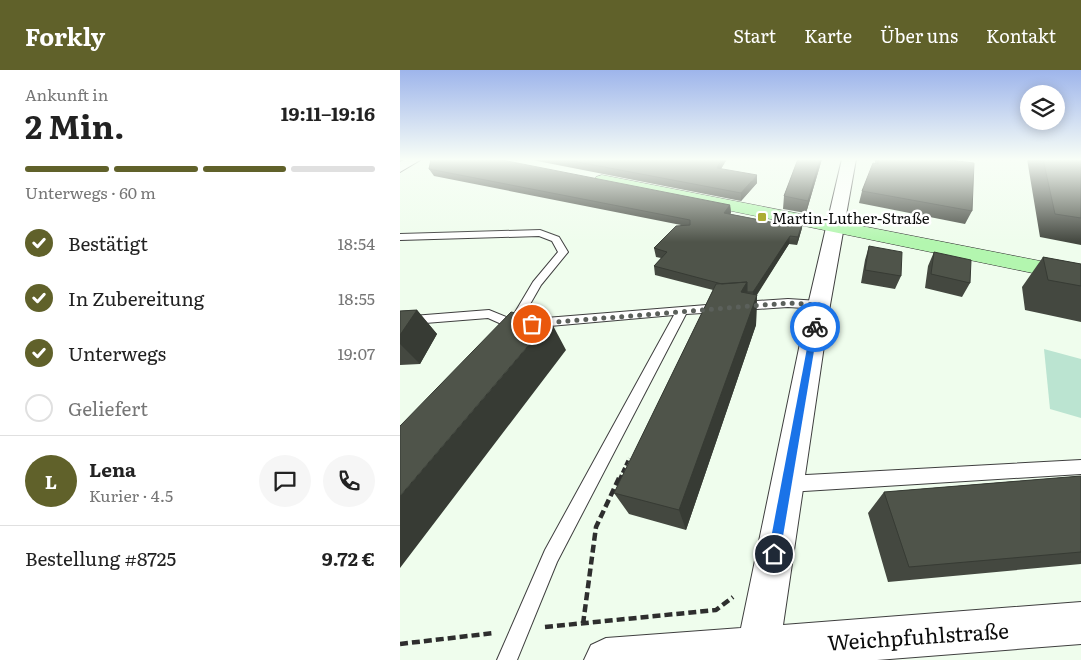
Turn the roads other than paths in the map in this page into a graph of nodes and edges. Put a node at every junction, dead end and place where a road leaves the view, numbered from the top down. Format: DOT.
graph roads {
  1 [pos="633,187"];
  2 [pos="844,187"];
  3 [pos="836,226"];
  4 [pos="400,237"];
  5 [pos="1081,276"];
  6 [pos="819,305"];
  7 [pos="682,311"];
  8 [pos="400,321"];
  9 [pos="513,325"];
  10 [pos="501,338"];
  11 [pos="1081,467"];
  12 [pos="786,484"];
  13 [pos="1081,623"];
  14 [pos="757,653"];
  15 [pos="507,660"];
  16 [pos="606,660"];
  1 -- 3 [label="main road"];
  2 -- 3 [label="street"];
  3 -- 5 [label="main road"];
  3 -- 6 [label="street"];
  4 -- 9 [label="lane"];
  6 -- 7 [label="lane"];
  6 -- 12 [label="street"];
  7 -- 9 [label="lane"];
  7 -- 15 [label="lane"];
  8 -- 9 [label="lane"];
  9 -- 10 [label="lane"];
  11 -- 12 [label="lane"];
  12 -- 14 [label="street"];
  13 -- 14 [label="street, Weichpfuhlstraße"];
  14 -- 16 [label="street, Weichpfuhlstraße"];
}
